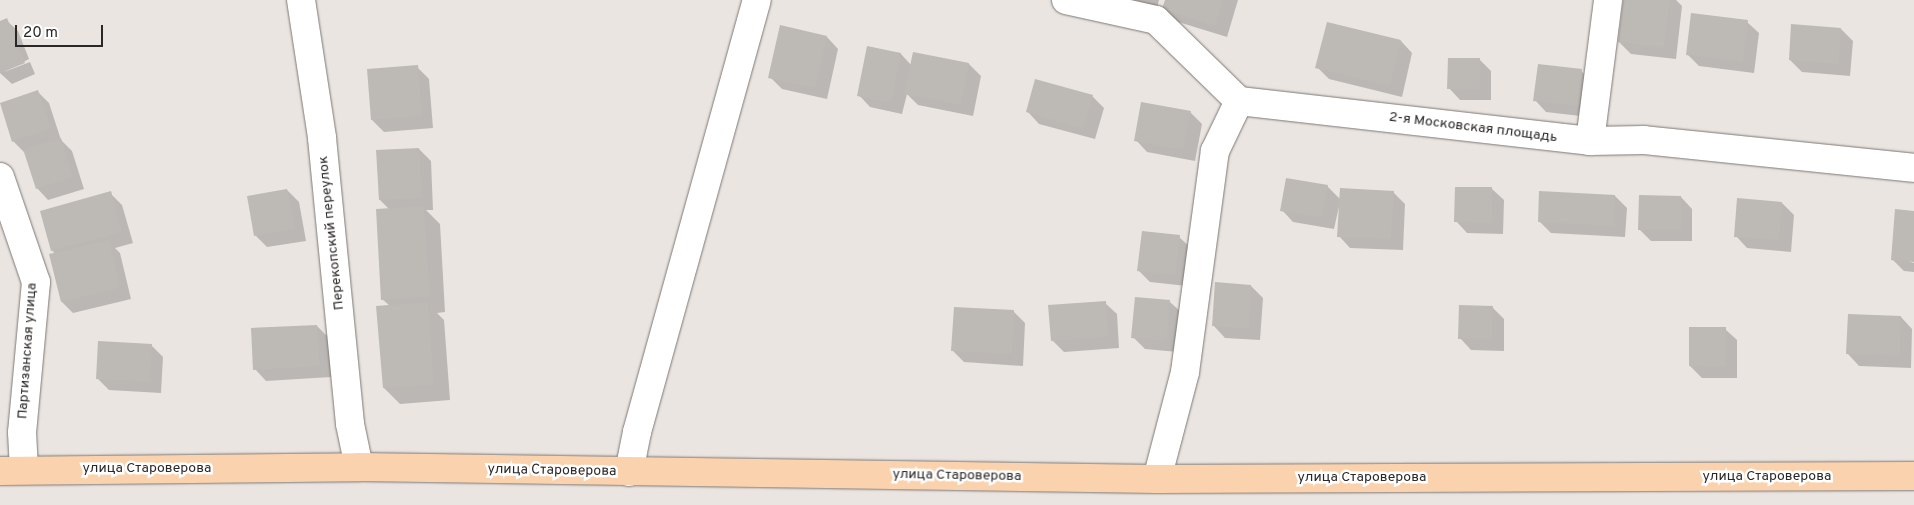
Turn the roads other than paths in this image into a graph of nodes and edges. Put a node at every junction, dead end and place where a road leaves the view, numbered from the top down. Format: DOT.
graph roads {
  1 [pos="301,0"];
  2 [pos="756,0"];
  3 [pos="1066,0"];
  4 [pos="1608,0"];
  5 [pos="1239,101"];
  6 [pos="1590,141"];
  7 [pos="1914,168"];
  8 [pos="0,177"];
  9 [pos="359,467"];
  10 [pos="12,470"];
  11 [pos="629,472"];
  12 [pos="1914,476"];
  13 [pos="1157,479"];
  1 -- 9 [label="street, Перекопский переулок"];
  2 -- 11 [label="street"];
  3 -- 5 [label="street"];
  4 -- 6 [label="street"];
  5 -- 6 [label="street, 2-я Московская площадь"];
  5 -- 13 [label="street"];
  6 -- 7 [label="street, 2-я Московская площадь"];
  8 -- 10 [label="street, Партизанская улица"];
  9 -- 10 [label="main road, улица Староверова"];
  9 -- 11 [label="main road, улица Староверова"];
  11 -- 13 [label="main road, улица Староверова"];
  12 -- 13 [label="main road, улица Староверова"];
}
